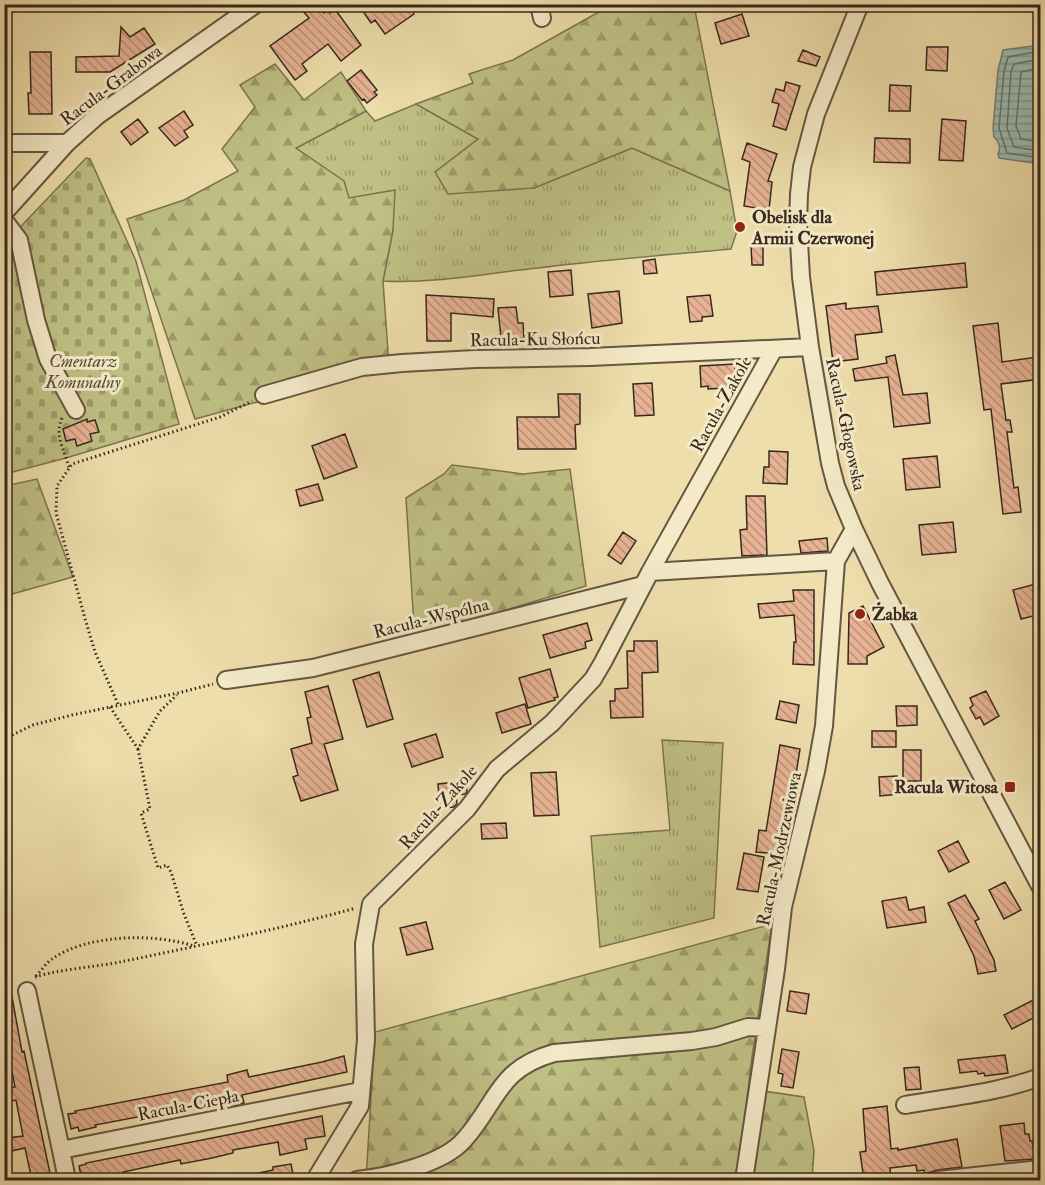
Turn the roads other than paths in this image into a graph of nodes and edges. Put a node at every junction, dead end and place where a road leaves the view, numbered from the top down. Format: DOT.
graph roads {
  1 [pos="256,4"];
  2 [pos="860,4"];
  3 [pos="4,143"];
  4 [pos="67,143"];
  5 [pos="4,213"];
  6 [pos="4,220"];
  7 [pos="810,347"];
  8 [pos="774,349"];
  9 [pos="264,395"];
  10 [pos="75,406"];
  11 [pos="854,529"];
  12 [pos="836,561"];
  13 [pos="646,579"];
  14 [pos="226,680"];
  15 [pos="1041,886"];
  16 [pos="30,983"];
  17 [pos="767,1028"];
  18 [pos="1041,1077"];
  19 [pos="357,1097"];
  20 [pos="905,1104"];
  21 [pos="61,1150"];
  22 [pos="1041,1169"];
  23 [pos="67,1180"];
  24 [pos="315,1180"];
  25 [pos="357,1180"];
  26 [pos="744,1180"];
  27 [pos="938,1180"];
  1 -- 4 [label="street, Racula-Grabowa"];
  2 -- 7 [label="street, Racula-Głogowska"];
  3 -- 4 [label="street"];
  4 -- 5 [label="street, Racula-Grabowa"];
  6 -- 10 [label="street"];
  7 -- 8 [label="street, Racula-Ku Słońcu"];
  7 -- 11 [label="street, Racula-Głogowska"];
  8 -- 9 [label="street, Racula-Ku Słońcu"];
  8 -- 13 [label="street, Racula-Zakole"];
  11 -- 12 [label="street, Racula-Modrzewiowa"];
  11 -- 15 [label="street, Racula-Głogowska"];
  12 -- 13 [label="street"];
  12 -- 17 [label="street, Racula-Modrzewiowa"];
  13 -- 14 [label="street, Racula-Wspólna"];
  13 -- 19 [label="street, Racula-Zakole"];
  16 -- 21 [label="street"];
  17 -- 25 [label="street"];
  17 -- 26 [label="street, Racula-Modrzewiowa"];
  18 -- 20 [label="street"];
  19 -- 21 [label="street, Racula-Ciepła"];
  19 -- 24 [label="street"];
  21 -- 23 [label="street"];
  22 -- 27 [label="street"];
}
